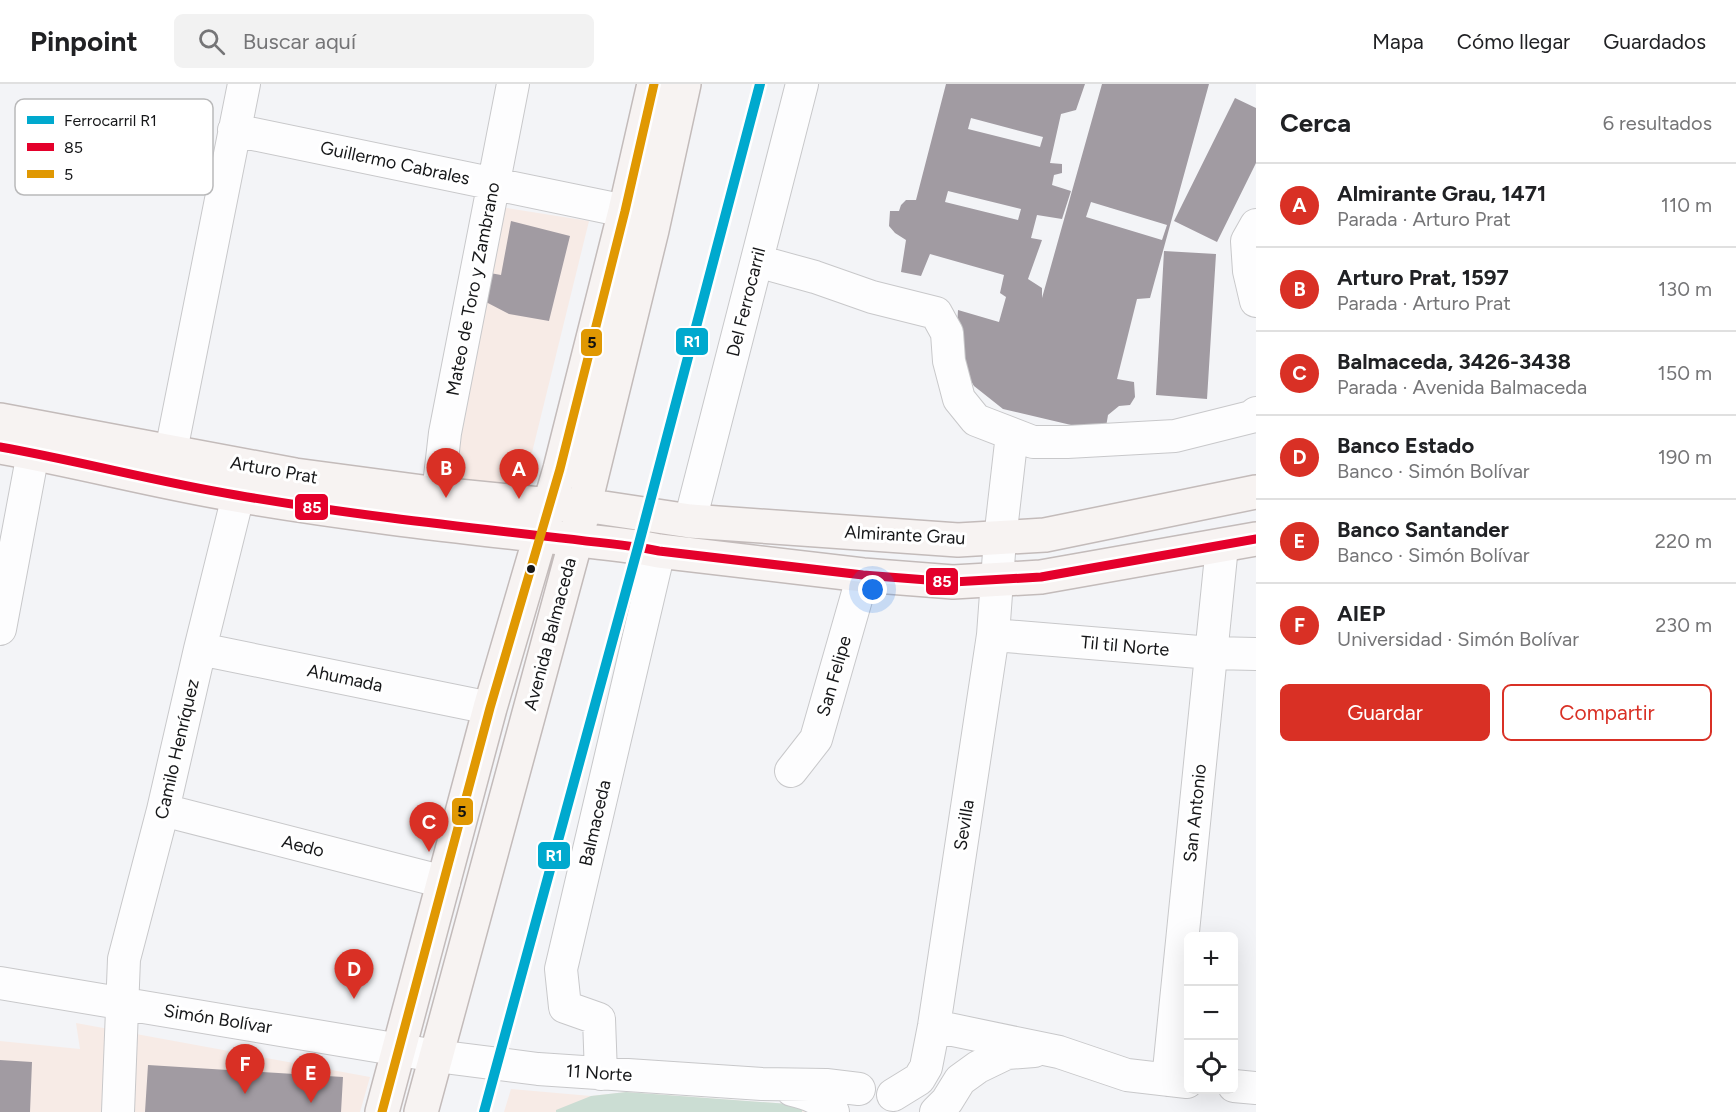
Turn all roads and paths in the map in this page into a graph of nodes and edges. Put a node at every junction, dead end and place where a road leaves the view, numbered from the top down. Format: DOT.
graph roads {
  1 [pos="244,84"];
  2 [pos="513,84"];
  3 [pos="654,84"];
  4 [pos="684,84"];
  5 [pos="802,84"];
  6 [pos="234,130"];
  7 [pos="494,184"];
  8 [pos="625,210"];
  9 [pos="1256,225"];
  10 [pos="757,261"];
  11 [pos="1256,301"];
  12 [pos="1256,413"];
  13 [pos="0,420"];
  14 [pos="1012,434"];
  15 [pos="0,447"];
  16 [pos="171,451"];
  17 [pos="33,453"];
  18 [pos="1256,492"];
  19 [pos="438,494"];
  20 [pos="238,496"];
  21 [pos="550,504"];
  22 [pos="584,505"];
  23 [pos="690,520"];
  24 [pos="540,535"];
  25 [pos="1000,539"];
  26 [pos="1256,539"];
  27 [pos="576,540"];
  28 [pos="1222,546"];
  29 [pos="659,551"];
  30 [pos="863,575"];
  31 [pos="997,580"];
  32 [pos="0,629"];
  33 [pos="993,635"];
  34 [pos="200,649"];
  35 [pos="1211,653"];
  36 [pos="1256,654"];
  37 [pos="490,708"];
  38 [pos="791,771"];
  39 [pos="163,810"];
  40 [pos="444,882"];
  41 [pos="0,983"];
  42 [pos="122,1003"];
  43 [pos="934,1026"];
  44 [pos="399,1049"];
  45 [pos="1059,1052"];
  46 [pos="436,1056"];
  47 [pos="601,1074"];
  48 [pos="1178,1081"];
  49 [pos="762,1084"];
  50 [pos="1238,1086"];
  51 [pos="1256,1088"];
  52 [pos="859,1089"];
  53 [pos="900,1104"];
  54 [pos="951,1108"];
  55 [pos="118,1112"];
  56 [pos="381,1112"];
  57 [pos="421,1112"];
  58 [pos="835,1112"];
  1 -- 6 [label="street"];
  2 -- 7 [label="street, Mateo de Toro y Zambrano"];
  3 -- 8 [label="main road, Avenida Balmaceda"];
  4 -- 22 [label="main road, Avenida Balmaceda"];
  5 -- 10 [label="street, Del Ferrocarril"];
  6 -- 7 [label="street, Guillermo Cabrales"];
  6 -- 16 [label="street"];
  7 -- 8 [label="street, Guillermo Cabrales"];
  7 -- 19 [label="street, Mateo de Toro y Zambrano"];
  8 -- 21 [label="main road, Avenida Balmaceda"];
  9 -- 11 [label="street"];
  10 -- 14 [label="street"];
  10 -- 23 [label="street, Del Ferrocarril"];
  12 -- 14 [label="street"];
  13 -- 16 [label="main road, Arturo Prat"];
  14 -- 25 [label="street, Sevilla"];
  15 -- 17 [label="main road, Arturo Prat"];
  16 -- 19 [label="main road, Arturo Prat"];
  17 -- 20 [label="main road, Arturo Prat"];
  17 -- 32 [label="street"];
  18 -- 25 [label="main road, Almirante Grau"];
  19 -- 21 [label="main road, Arturo Prat"];
  20 -- 24 [label="main road, Arturo Prat"];
  20 -- 34 [label="street, Camilo Henríquez"];
  21 -- 22 [label="main road, Almirante Grau"];
  21 -- 24 [label="main road, Avenida Balmaceda"];
  22 -- 23 [label="main road, Almirante Grau"];
  22 -- 27 [label="main road, Avenida Balmaceda"];
  23 -- 25 [label="main road, Almirante Grau"];
  24 -- 27 [label="main road"];
  24 -- 37 [label="main road, Avenida Balmaceda"];
  25 -- 31 [label="street, Sevilla"];
  26 -- 28 [label="main road"];
  27 -- 29 [label="main road"];
  27 -- 46 [label="main road, Avenida Balmaceda"];
  28 -- 31 [label="main road"];
  28 -- 35 [label="street, San Antonio"];
  29 -- 30 [label="main road"];
  29 -- 47 [label="street, Balmaceda"];
  30 -- 31 [label="main road"];
  30 -- 38 [label="street, San Felipe"];
  31 -- 33 [label="street, Sevilla"];
  33 -- 35 [label="street, Til til Norte"];
  33 -- 43 [label="street, Sevilla"];
  34 -- 37 [label="street, Ahumada"];
  34 -- 39 [label="street, Camilo Henríquez"];
  35 -- 36 [label="street, Til til Norte"];
  35 -- 48 [label="street, San Antonio"];
  37 -- 40 [label="main road, Avenida Balmaceda"];
  39 -- 40 [label="street, Aedo"];
  39 -- 42 [label="street, Camilo Henríquez"];
  40 -- 44 [label="main road, Avenida Balmaceda"];
  41 -- 42 [label="street, Simón Bolívar"];
  42 -- 44 [label="street, Simón Bolívar"];
  42 -- 55 [label="street, Camilo Henríquez"];
  43 -- 45 [label="street"];
  43 -- 53 [label="street, Sevilla"];
  44 -- 46 [label="street, Simón Bolívar"];
  44 -- 56 [label="main road, Avenida Balmaceda"];
  45 -- 48 [label="street"];
  45 -- 54 [label="street"];
  46 -- 47 [label="street, 11 Norte"];
  46 -- 57 [label="main road, Avenida Balmaceda"];
  47 -- 49 [label="street, 11 Norte"];
  49 -- 52 [label="street, 11 Norte"];
  49 -- 58 [label="street, 11 Norte"];
  50 -- 51 [label="street"];
  52 -- 53 [label="street, 11 Norte"];
  52 -- 58 [label="street, 11 Norte"];
  53 -- 54 [label="street, 11 Norte"];
}
